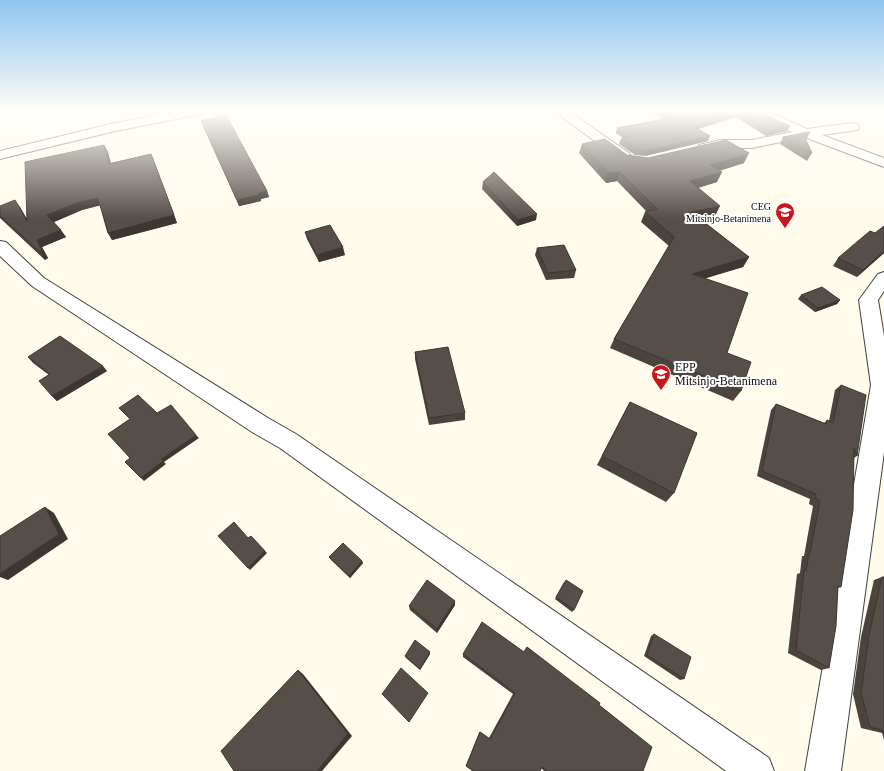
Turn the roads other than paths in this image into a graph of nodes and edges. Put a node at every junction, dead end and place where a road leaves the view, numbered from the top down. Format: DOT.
graph roads {
  1 [pos="33,147"];
  2 [pos="611,147"];
  3 [pos="707,147"];
  4 [pos="842,147"];
  5 [pos="690,151"];
  6 [pos="0,155"];
  7 [pos="637,161"];
  8 [pos="884,163"];
  9 [pos="0,246"];
  10 [pos="884,278"];
  11 [pos="756,771"];
  12 [pos="823,771"];
  1 -- 6 [label="street"];
  2 -- 7 [label="street"];
  3 -- 5 [label="street"];
  4 -- 8 [label="street"];
  9 -- 11 [label="street"];
  10 -- 12 [label="street"];
}
